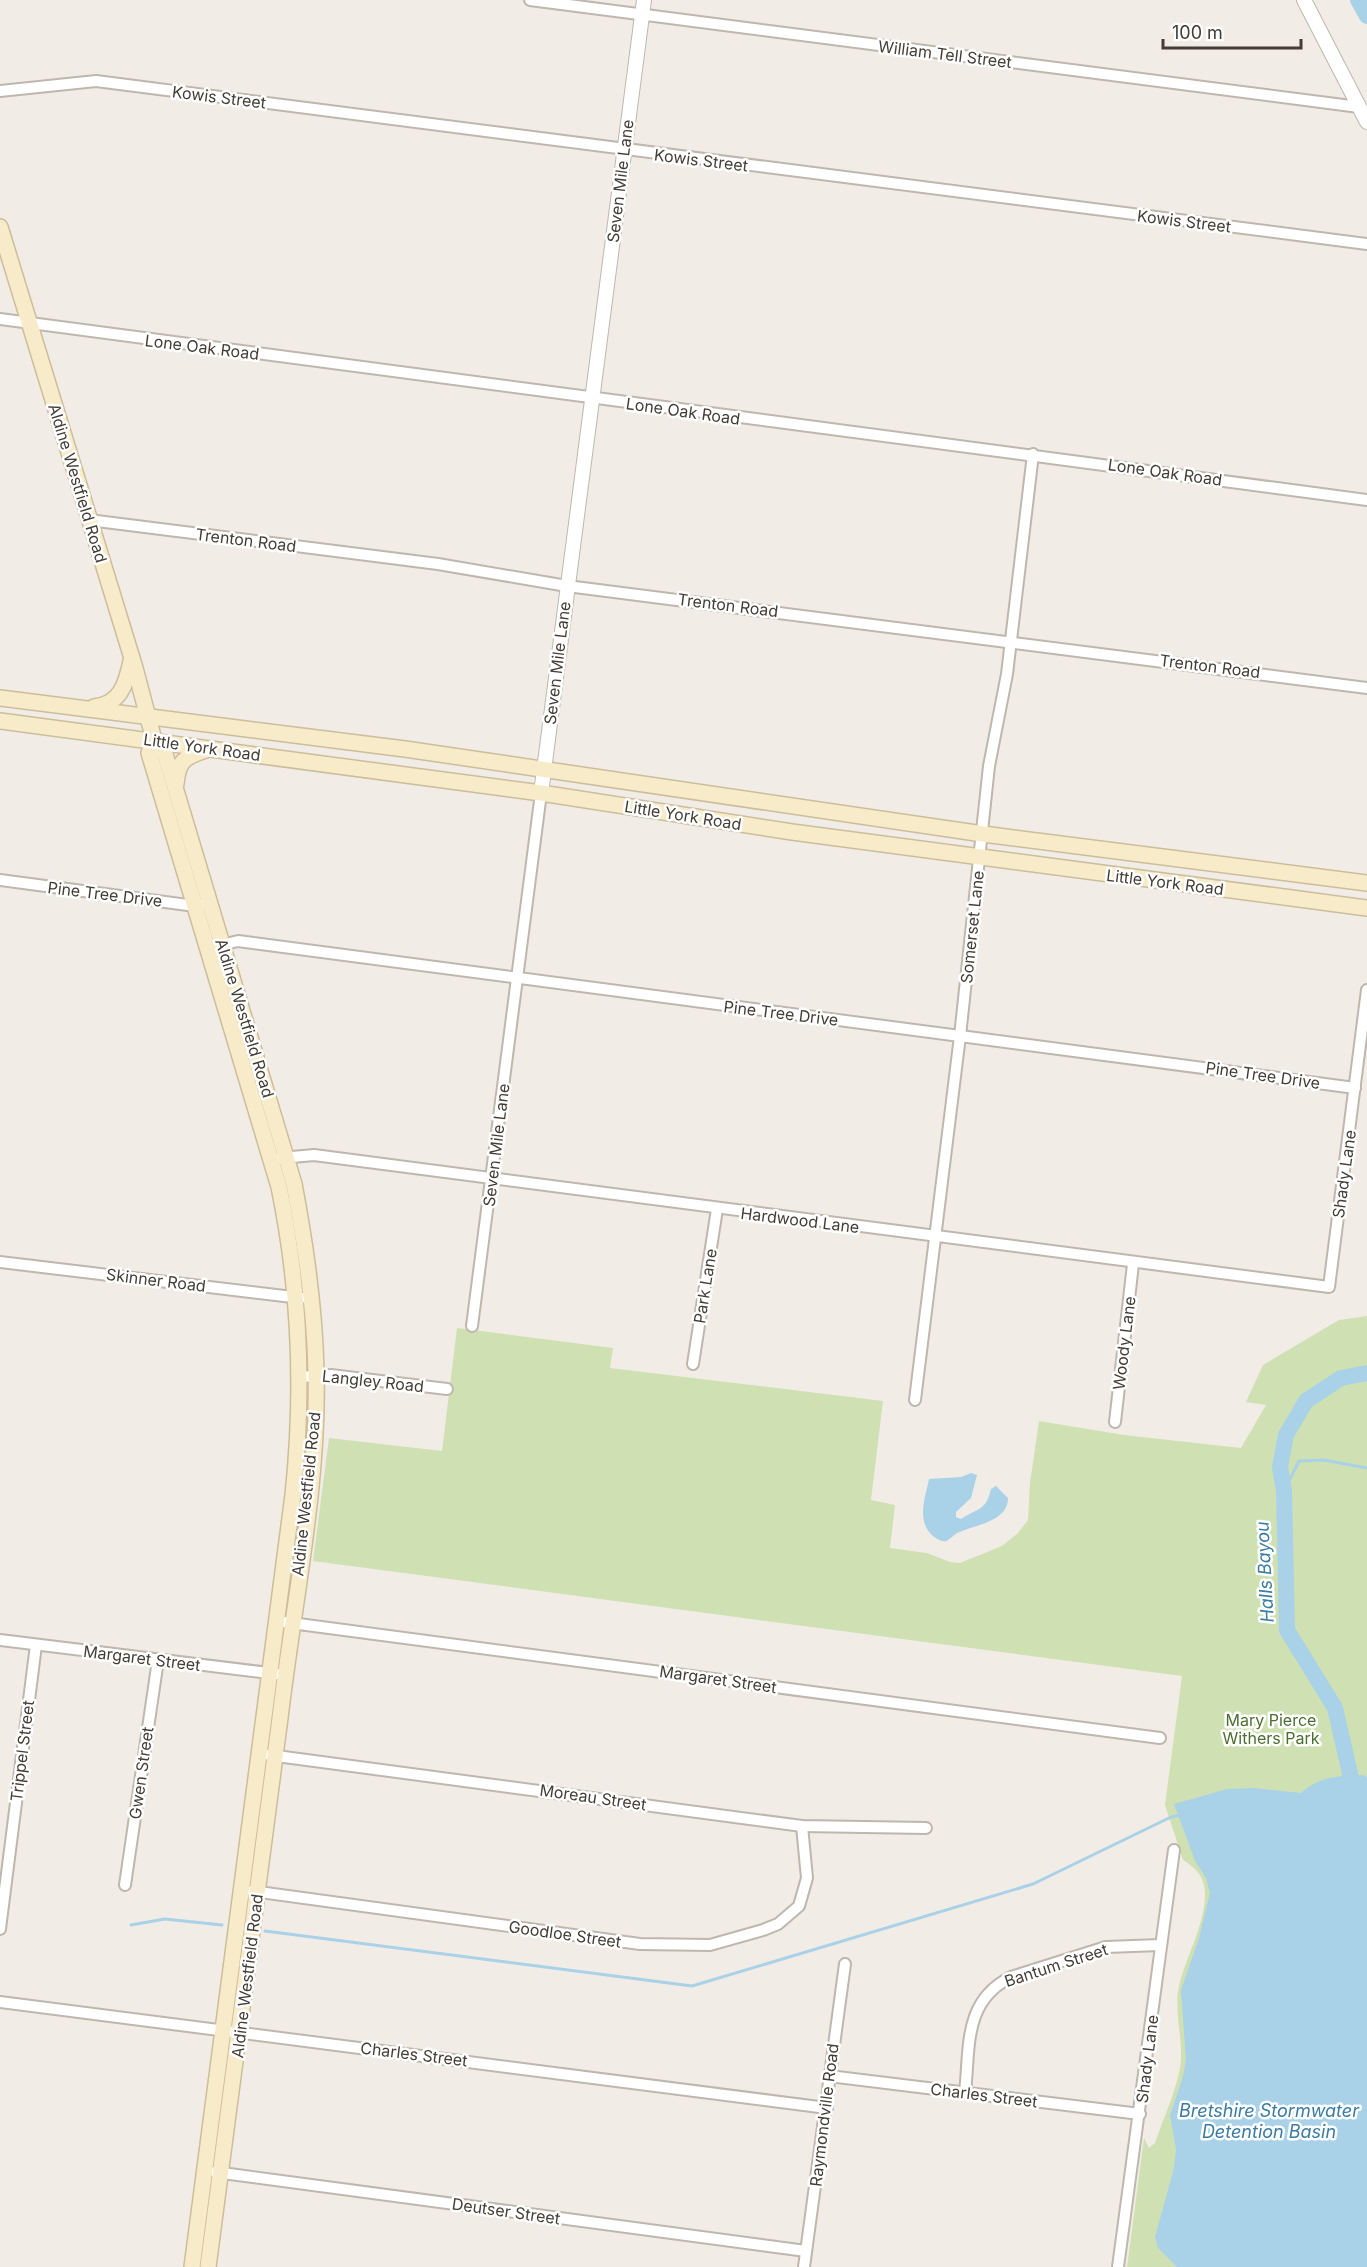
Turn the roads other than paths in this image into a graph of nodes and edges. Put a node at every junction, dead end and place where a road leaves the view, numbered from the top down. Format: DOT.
graph roads {
  1 [pos="530,0"];
  2 [pos="644,0"];
  3 [pos="1304,0"];
  4 [pos="642,15"];
  5 [pos="0,91"];
  6 [pos="1359,107"];
  7 [pos="1367,122"];
  8 [pos="624,150"];
  9 [pos="0,227"];
  10 [pos="1367,244"];
  11 [pos="0,319"];
  12 [pos="30,324"];
  13 [pos="592,398"];
  14 [pos="1033,454"];
  15 [pos="1367,500"];
  16 [pos="89,520"];
  17 [pos="567,586"];
  18 [pos="1011,640"];
  19 [pos="132,658"];
  20 [pos="1367,688"];
  21 [pos="0,698"];
  22 [pos="84,709"];
  23 [pos="148,717"];
  24 [pos="0,722"];
  25 [pos="154,740"];
  26 [pos="209,749"];
  27 [pos="544,769"];
  28 [pos="176,790"];
  29 [pos="541,793"];
  30 [pos="982,834"];
  31 [pos="980,857"];
  32 [pos="0,880"];
  33 [pos="1367,883"];
  34 [pos="210,902"];
  35 [pos="195,906"];
  36 [pos="1367,908"];
  37 [pos="215,946"];
  38 [pos="517,978"];
  39 [pos="1367,990"];
  40 [pos="960,1036"];
  41 [pos="1355,1088"];
  42 [pos="279,1159"];
  43 [pos="492,1179"];
  44 [pos="717,1209"];
  45 [pos="934,1237"];
  46 [pos="0,1262"];
  47 [pos="1133,1264"];
  48 [pos="1329,1287"];
  49 [pos="303,1298"];
  50 [pos="472,1326"];
  51 [pos="315,1343"];
  52 [pos="299,1344"];
  53 [pos="693,1364"];
  54 [pos="316,1375"];
  55 [pos="300,1377"];
  56 [pos="447,1389"];
  57 [pos="915,1400"];
  58 [pos="1115,1422"];
  59 [pos="301,1496"];
  60 [pos="284,1622"];
  61 [pos="0,1640"];
  62 [pos="36,1645"];
  63 [pos="158,1660"];
  64 [pos="277,1674"];
  65 [pos="1160,1738"];
  66 [pos="268,1755"];
  67 [pos="802,1827"];
  68 [pos="926,1828"];
  69 [pos="1174,1850"];
  70 [pos="125,1886"];
  71 [pos="242,1890"];
  72 [pos="259,1892"];
  73 [pos="0,1929"];
  74 [pos="1160,1945"];
  75 [pos="845,1964"];
  76 [pos="0,2001"];
  77 [pos="233,2031"];
  78 [pos="829,2076"];
  79 [pos="965,2093"];
  80 [pos="827,2108"];
  81 [pos="1140,2114"];
  82 [pos="213,2172"];
  83 [pos="806,2251"];
  84 [pos="192,2267"];
  85 [pos="208,2267"];
  86 [pos="804,2267"];
  87 [pos="1118,2267"];
  1 -- 4 [label="street, William Tell Street"];
  2 -- 4 [label="street, Seven Mile Lane"];
  3 -- 6 [label="street"];
  4 -- 6 [label="street, William Tell Street"];
  4 -- 8 [label="street, Seven Mile Lane"];
  5 -- 8 [label="street, Kowis Street"];
  6 -- 7 [label="street"];
  8 -- 10 [label="street, Kowis Street"];
  8 -- 13 [label="street, Seven Mile Lane"];
  9 -- 12 [label="main road, Aldine Westfield Road"];
  11 -- 12 [label="street, Lone Oak Road"];
  12 -- 13 [label="street, Lone Oak Road"];
  12 -- 16 [label="main road, Aldine Westfield Road"];
  13 -- 14 [label="street, Lone Oak Road"];
  13 -- 17 [label="street, Seven Mile Lane"];
  14 -- 15 [label="street, Lone Oak Road"];
  14 -- 18 [label="street, Somerset Lane"];
  16 -- 17 [label="street, Trenton Road"];
  16 -- 19 [label="main road, Aldine Westfield Road"];
  17 -- 18 [label="street, Trenton Road"];
  17 -- 27 [label="street, Seven Mile Lane"];
  18 -- 20 [label="street, Trenton Road"];
  18 -- 30 [label="street, Somerset Lane"];
  19 -- 22 [label="main road"];
  19 -- 23 [label="main road, Aldine Westfield Road"];
  21 -- 22 [label="main road, Little York Road"];
  22 -- 23 [label="main road, Little York Road"];
  23 -- 25 [label="main road, Aldine Westfield Road"];
  23 -- 27 [label="main road, Little York Road"];
  24 -- 25 [label="main road, Little York Road"];
  25 -- 26 [label="main road, Little York Road"];
  25 -- 28 [label="main road, Aldine Westfield Road"];
  25 -- 35 [label="main road, Aldine Westfield Road"];
  26 -- 28 [label="main road"];
  26 -- 29 [label="main road, Little York Road"];
  27 -- 29 [label="street, Seven Mile Lane"];
  27 -- 30 [label="main road, Little York Road"];
  28 -- 34 [label="main road, Aldine Westfield Road"];
  29 -- 31 [label="main road, Little York Road"];
  29 -- 38 [label="street, Seven Mile Lane"];
  30 -- 31 [label="street, Somerset Lane"];
  30 -- 33 [label="main road, Little York Road"];
  31 -- 36 [label="main road, Little York Road"];
  31 -- 40 [label="street, Somerset Lane"];
  32 -- 35 [label="street, Pine Tree Drive"];
  34 -- 35 [label="street, Pine Tree Drive"];
  34 -- 37 [label="main road, Aldine Westfield Road"];
  35 -- 37 [label="main road, Aldine Westfield Road"];
  37 -- 38 [label="street, Pine Tree Drive"];
  37 -- 42 [label="main road, Aldine Westfield Road"];
  38 -- 40 [label="street, Pine Tree Drive"];
  38 -- 43 [label="street, Seven Mile Lane"];
  39 -- 41 [label="street, Shady Lane"];
  40 -- 41 [label="street, Pine Tree Drive"];
  40 -- 45 [label="street, Somerset Lane"];
  41 -- 48 [label="street, Shady Lane"];
  42 -- 43 [label="street, Hardwood Lane"];
  42 -- 49 [label="main road, Aldine Westfield Road"];
  43 -- 44 [label="street, Hardwood Lane"];
  43 -- 50 [label="street, Seven Mile Lane"];
  44 -- 45 [label="street, Hardwood Lane"];
  44 -- 53 [label="street, Park Lane"];
  45 -- 47 [label="street, Hardwood Lane"];
  45 -- 57 [label="street, Somerset Lane"];
  46 -- 49 [label="street, Skinner Road"];
  47 -- 48 [label="street, Hardwood Lane"];
  47 -- 58 [label="street, Woody Lane"];
  49 -- 51 [label="main road, Aldine Westfield Road"];
  49 -- 52 [label="main road, Aldine Westfield Road"];
  51 -- 52 [label="main road"];
  51 -- 54 [label="main road, Aldine Westfield Road"];
  52 -- 55 [label="main road, Aldine Westfield Road"];
  54 -- 55 [label="street, Langley Road"];
  54 -- 56 [label="street, Langley Road"];
  54 -- 59 [label="main road, Aldine Westfield Road"];
  55 -- 59 [label="main road, Aldine Westfield Road"];
  59 -- 60 [label="main road, Aldine Westfield Road"];
  60 -- 64 [label="main road, Aldine Westfield Road"];
  60 -- 65 [label="street, Margaret Street"];
  61 -- 62 [label="street, Margaret Street"];
  62 -- 63 [label="street, Margaret Street"];
  62 -- 73 [label="street, Trippel Street"];
  63 -- 64 [label="street, Margaret Street"];
  63 -- 70 [label="street, Gwen Street"];
  64 -- 66 [label="main road, Aldine Westfield Road"];
  66 -- 67 [label="street, Moreau Street"];
  66 -- 71 [label="main road, Aldine Westfield Road"];
  66 -- 72 [label="main road, Aldine Westfield Road"];
  67 -- 68 [label="street, Moreau Street"];
  67 -- 72 [label="street, Goodloe Street"];
  69 -- 74 [label="street, Shady Lane"];
  71 -- 72 [label="street, Goodloe Street"];
  71 -- 77 [label="main road, Aldine Westfield Road"];
  72 -- 77 [label="main road, Aldine Westfield Road"];
  74 -- 79 [label="street, Bantum Street"];
  74 -- 81 [label="street, Shady Lane"];
  75 -- 78 [label="street, Raymondville Road"];
  76 -- 77 [label="street, Charles Street"];
  77 -- 80 [label="street, Charles Street"];
  77 -- 82 [label="main road, Aldine Westfield Road"];
  78 -- 79 [label="street, Charles Street"];
  78 -- 80 [label="street, Raymondville Road"];
  79 -- 81 [label="street, Charles Street"];
  80 -- 83 [label="street, Raymondville Road"];
  81 -- 87 [label="street, Shady Lane"];
  82 -- 83 [label="street, Deutser Street"];
  82 -- 84 [label="main road, Aldine Westfield Road"];
  82 -- 85 [label="main road, Aldine Westfield Road"];
  83 -- 86 [label="street, Raymondville Road"];
}
